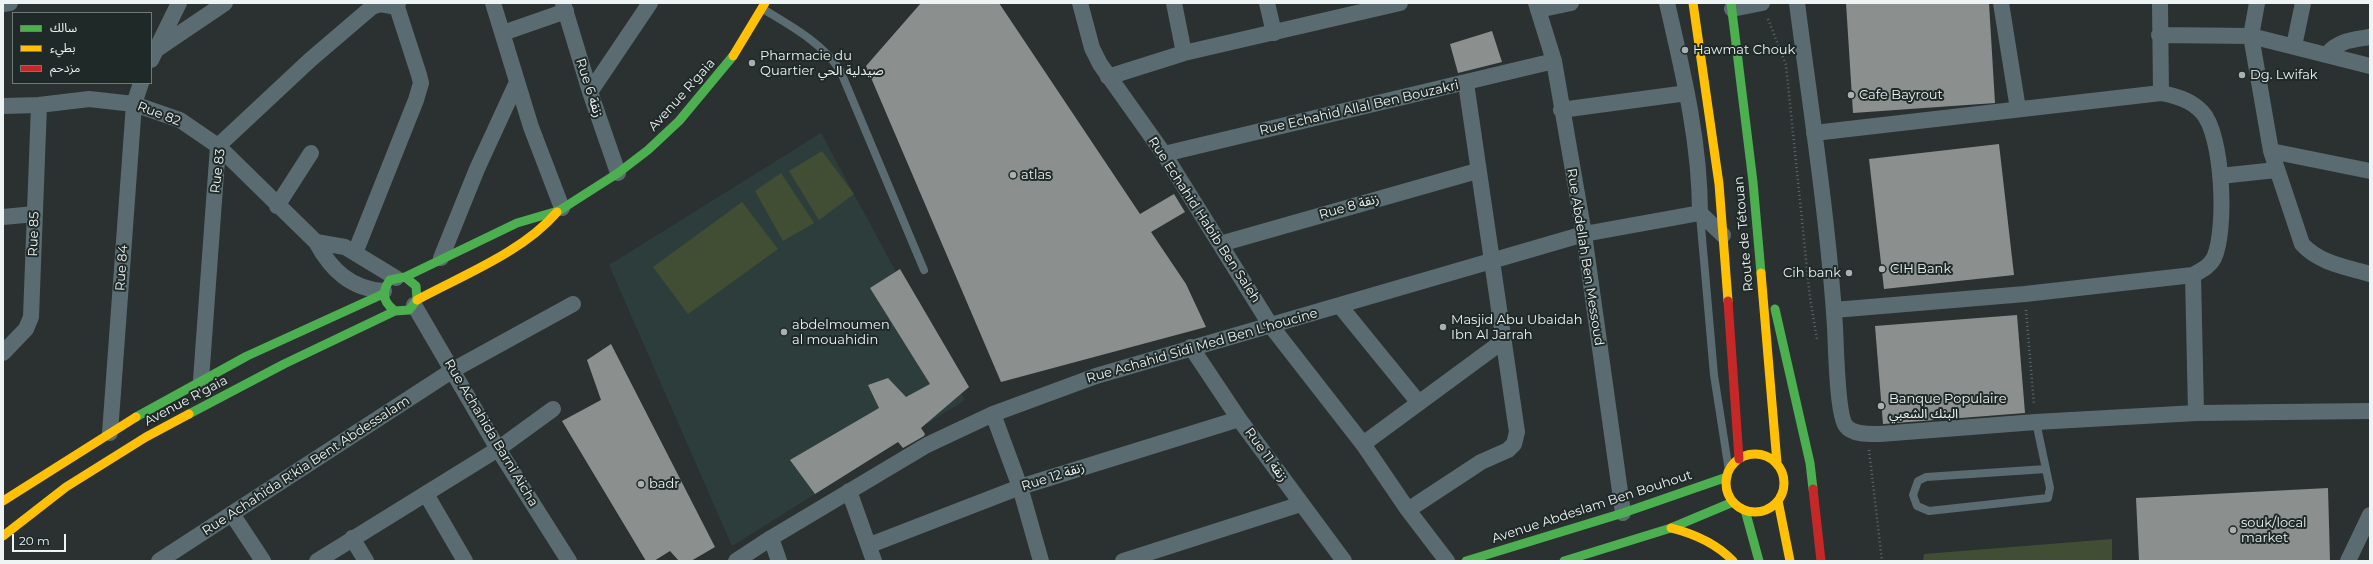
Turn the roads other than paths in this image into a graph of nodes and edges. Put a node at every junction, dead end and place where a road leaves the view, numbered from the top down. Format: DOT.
graph roads {
  1 [pos="10,3"];
  2 [pos="225,3"];
  3 [pos="493,3"];
  4 [pos="650,3"];
  5 [pos="1080,3"];
  6 [pos="1174,3"];
  7 [pos="1267,3"];
  8 [pos="1400,3"];
  9 [pos="1571,3"];
  10 [pos="1668,3"];
  11 [pos="1693,3"];
  12 [pos="1759,3"];
  13 [pos="1797,3"];
  14 [pos="2001,3"];
  15 [pos="2160,3"];
  16 [pos="2257,3"];
  17 [pos="2303,3"];
  18 [pos="3,4"];
  19 [pos="175,4"];
  20 [pos="397,5"];
  21 [pos="564,5"];
  22 [pos="764,6"];
  23 [pos="1537,6"];
  24 [pos="1732,6"];
  25 [pos="1360,8"];
  26 [pos="503,33"];
  27 [pos="1274,33"];
  28 [pos="2159,35"];
  29 [pos="2251,36"];
  30 [pos="2370,37"];
  31 [pos="2294,46"];
  32 [pos="1184,53"];
  33 [pos="154,54"];
  34 [pos="2327,54"];
  35 [pos="1554,61"];
  36 [pos="2370,66"];
  37 [pos="1108,77"];
  38 [pos="518,82"];
  39 [pos="1466,83"];
  40 [pos="141,84"];
  41 [pos="590,92"];
  42 [pos="1687,92"];
  43 [pos="2161,93"];
  44 [pos="134,104"];
  45 [pos="39,105"];
  46 [pos="3,106"];
  47 [pos="2018,109"];
  48 [pos="1561,110"];
  49 [pos="1814,133"];
  50 [pos="218,146"];
  51 [pos="2271,151"];
  52 [pos="311,153"];
  53 [pos="1164,154"];
  54 [pos="2276,170"];
  55 [pos="1477,171"];
  56 [pos="2370,172"];
  57 [pos="618,173"];
  58 [pos="2220,176"];
  59 [pos="277,206"];
  60 [pos="560,210"];
  61 [pos="1700,213"];
  62 [pos="35,214"];
  63 [pos="3,217"];
  64 [pos="1756,220"];
  65 [pos="1584,234"];
  66 [pos="1723,235"];
  67 [pos="316,242"];
  68 [pos="1220,244"];
  69 [pos="354,253"];
  70 [pos="441,258"];
  71 [pos="1492,262"];
  72 [pos="924,270"];
  73 [pos="2370,274"];
  74 [pos="2193,275"];
  75 [pos="400,278"];
  76 [pos="383,292"];
  77 [pos="416,302"];
  78 [pos="572,304"];
  79 [pos="1340,306"];
  80 [pos="1834,310"];
  81 [pos="395,311"];
  82 [pos="1271,326"];
  83 [pos="1503,341"];
  84 [pos="1191,347"];
  85 [pos="3,353"];
  86 [pos="453,370"];
  87 [pos="201,380"];
  88 [pos="1419,403"];
  89 [pos="553,409"];
  90 [pos="2370,411"];
  91 [pos="2196,413"];
  92 [pos="993,414"];
  93 [pos="1239,419"];
  94 [pos="2036,422"];
  95 [pos="110,432"];
  96 [pos="1363,444"];
  97 [pos="498,449"];
  98 [pos="1738,460"];
  99 [pos="1777,463"];
  100 [pos="2046,469"];
  101 [pos="1728,474"];
  102 [pos="1020,487"];
  103 [pos="849,491"];
  104 [pos="426,494"];
  105 [pos="3,501"];
  106 [pos="1778,501"];
  107 [pos="1733,502"];
  108 [pos="1301,504"];
  109 [pos="1408,510"];
  110 [pos="1745,510"];
  111 [pos="1623,513"];
  112 [pos="232,514"];
  113 [pos="2370,514"];
  114 [pos="1671,528"];
  115 [pos="3,536"];
  116 [pos="352,538"];
  117 [pos="771,538"];
  118 [pos="870,545"];
  119 [pos="1727,559"];
  120 [pos="159,561"];
  121 [pos="263,561"];
  122 [pos="317,561"];
  123 [pos="366,561"];
  124 [pos="465,561"];
  125 [pos="569,561"];
  126 [pos="736,561"];
  127 [pos="779,561"];
  128 [pos="874,561"];
  129 [pos="1040,561"];
  130 [pos="1123,561"];
  131 [pos="1344,561"];
  132 [pos="1447,561"];
  133 [pos="1466,561"];
  134 [pos="1564,561"];
  135 [pos="1759,561"];
  136 [pos="1790,561"];
  137 [pos="1821,561"];
  138 [pos="2348,561"];
  1 -- 18 [label="street"];
  2 -- 33 [label="street"];
  3 -- 26 [label="street"];
  4 -- 41 [label="street"];
  5 -- 37 [label="street, Rue Echahid Habib Ben Saleh"];
  6 -- 32 [label="street"];
  7 -- 27 [label="street"];
  8 -- 25 [label="street"];
  9 -- 23 [label="street"];
  10 -- 42 [label="street"];
  11 -- 66 [label="main road, Route de Tétouan"];
  12 -- 24 [label="street"];
  13 -- 49 [label="street"];
  14 -- 47 [label="street"];
  15 -- 28 [label="street"];
  16 -- 29 [label="street"];
  17 -- 31 [label="street"];
  19 -- 33 [label="street"];
  20 -- 50 [label="street, Rue 83"];
  20 -- 69 [label="street"];
  21 -- 26 [label="street"];
  21 -- 41 [label="street, Rue 6 زنقة"];
  22 -- 57 [label="main road, Avenue R'gaia"];
  22 -- 72 [label="lane"];
  23 -- 35 [label="street, Rue Abdellah Ben Messoud"];
  24 -- 64 [label="main road, Route de Tétouan"];
  25 -- 27 [label="street"];
  26 -- 38 [label="street"];
  27 -- 32 [label="street"];
  28 -- 29 [label="street"];
  28 -- 43 [label="street"];
  29 -- 31 [label="street"];
  29 -- 51 [label="street"];
  30 -- 34 [label="street"];
  31 -- 34 [label="street"];
  32 -- 37 [label="street"];
  34 -- 36 [label="street"];
  35 -- 39 [label="street, Rue Echahid Allal Ben Bouzakri"];
  35 -- 48 [label="street, Rue Abdellah Ben Messoud"];
  37 -- 53 [label="street, Rue Echahid Habib Ben Saleh"];
  38 -- 60 [label="street"];
  38 -- 70 [label="street"];
  39 -- 53 [label="street, Rue Echahid Allal Ben Bouzakri"];
  39 -- 55 [label="street"];
  40 -- 44 [label="street, Rue 84"];
  41 -- 57 [label="street, Rue 6 زنقة"];
  42 -- 48 [label="street"];
  42 -- 61 [label="street"];
  43 -- 47 [label="street"];
  43 -- 58 [label="street"];
  44 -- 45 [label="street, Rue 82"];
  44 -- 50 [label="street, Rue 82"];
  44 -- 95 [label="street, Rue 84"];
  45 -- 46 [label="street, Rue 82"];
  45 -- 62 [label="street, Rue 85"];
  47 -- 49 [label="street"];
  48 -- 65 [label="street, Rue Abdellah Ben Messoud"];
  49 -- 80 [label="street"];
  50 -- 59 [label="street, Rue 82"];
  50 -- 87 [label="street, Rue 83"];
  51 -- 54 [label="street"];
  51 -- 56 [label="street"];
  52 -- 59 [label="street"];
  53 -- 68 [label="street, Rue Echahid Habib Ben Saleh"];
  54 -- 58 [label="street"];
  54 -- 73 [label="street"];
  55 -- 68 [label="street, Rue 8 زنقة"];
  55 -- 71 [label="street"];
  57 -- 60 [label="main road, Avenue R'gaia"];
  58 -- 74 [label="street"];
  59 -- 67 [label="street, Rue 82"];
  60 -- 70 [label="main road, Avenue R'gaia"];
  60 -- 77 [label="main road, Avenue R'gaia"];
  61 -- 65 [label="street, Rue Achahid Sidi Med Ben L'houcine"];
  61 -- 66 [label="street"];
  61 -- 101 [label="lane"];
  62 -- 63 [label="street"];
  62 -- 85 [label="street, Rue 85"];
  64 -- 99 [label="main road, Route de Tétouan"];
  64 -- 137 [label="main road"];
  65 -- 71 [label="street, Rue Achahid Sidi Med Ben L'houcine"];
  65 -- 111 [label="street, Rue Abdellah Ben Messoud"];
  66 -- 98 [label="main road, Route de Tétouan"];
  67 -- 69 [label="street"];
  67 -- 76 [label="street, Rue 82"];
  68 -- 82 [label="street, Rue Echahid Habib Ben Saleh"];
  69 -- 75 [label="street"];
  70 -- 75 [label="main road, Avenue R'gaia"];
  71 -- 79 [label="street, Rue Achahid Sidi Med Ben L'houcine"];
  71 -- 83 [label="street"];
  74 -- 80 [label="street"];
  74 -- 91 [label="street"];
  75 -- 76 [label="main road"];
  75 -- 77 [label="main road"];
  76 -- 81 [label="main road"];
  76 -- 87 [label="main road, Avenue R'gaia"];
  77 -- 81 [label="main road"];
  77 -- 86 [label="street, Rue Achahida Barni Aicha"];
  78 -- 86 [label="street, Rue Achahida R'kia Bent Abdessalam"];
  79 -- 82 [label="street, Rue Achahid Sidi Med Ben L'houcine"];
  79 -- 88 [label="street"];
  80 -- 94 [label="street"];
  81 -- 115 [label="main road, Avenue R'gaia"];
  82 -- 84 [label="street, Rue Achahid Sidi Med Ben L'houcine"];
  82 -- 96 [label="street, Rue Echahid Habib Ben Saleh"];
  83 -- 88 [label="street"];
  83 -- 109 [label="street"];
  84 -- 92 [label="street, Rue Achahid Sidi Med Ben L'houcine"];
  84 -- 93 [label="street, Rue 11 زنقة"];
  86 -- 97 [label="street, Rue Achahida Barni Aicha"];
  86 -- 112 [label="street, Rue Achahida R'kia Bent Abdessalam"];
  87 -- 95 [label="main road, Avenue R'gaia"];
  88 -- 96 [label="street"];
  89 -- 97 [label="street"];
  90 -- 91 [label="street"];
  91 -- 94 [label="street"];
  92 -- 102 [label="street"];
  92 -- 103 [label="street, Rue Achahid Sidi Med Ben L'houcine"];
  93 -- 102 [label="street, Rue 12 زنقة"];
  93 -- 108 [label="street, Rue 11 زنقة"];
  94 -- 100 [label="lane"];
  95 -- 105 [label="main road, Avenue R'gaia"];
  96 -- 109 [label="street, Rue Echahid Habib Ben Saleh"];
  97 -- 104 [label="street"];
  97 -- 125 [label="street, Rue Achahida Barni Aicha"];
  98 -- 99 [label="main road"];
  98 -- 101 [label="main road"];
  99 -- 106 [label="main road, Route de Tétouan"];
  100 -- 100 [label="lane"];
  101 -- 107 [label="main road"];
  101 -- 111 [label="main road, Avenue Abdeslam Ben Bouhout"];
  102 -- 118 [label="street, Rue 12 زنقة"];
  102 -- 129 [label="street"];
  103 -- 117 [label="street, Rue Achahid Sidi Med Ben L'houcine"];
  103 -- 118 [label="street"];
  104 -- 116 [label="street"];
  104 -- 124 [label="street"];
  106 -- 110 [label="main road"];
  106 -- 136 [label="main road, Route de Tétouan"];
  107 -- 110 [label="main road"];
  107 -- 114 [label="main road"];
  108 -- 130 [label="street"];
  108 -- 131 [label="street, Rue 11 زنقة"];
  109 -- 132 [label="street, Rue Echahid Habib Ben Saleh"];
  110 -- 135 [label="main road"];
  111 -- 133 [label="main road, Avenue Abdeslam Ben Bouhout"];
  112 -- 120 [label="street, Rue Achahida R'kia Bent Abdessalam"];
  112 -- 121 [label="street"];
  113 -- 138 [label="street"];
  114 -- 119 [label="main road"];
  114 -- 134 [label="main road"];
  116 -- 122 [label="street"];
  116 -- 123 [label="street"];
  117 -- 126 [label="street, Rue Achahid Sidi Med Ben L'houcine"];
  117 -- 127 [label="street"];
  118 -- 128 [label="street"];
}
